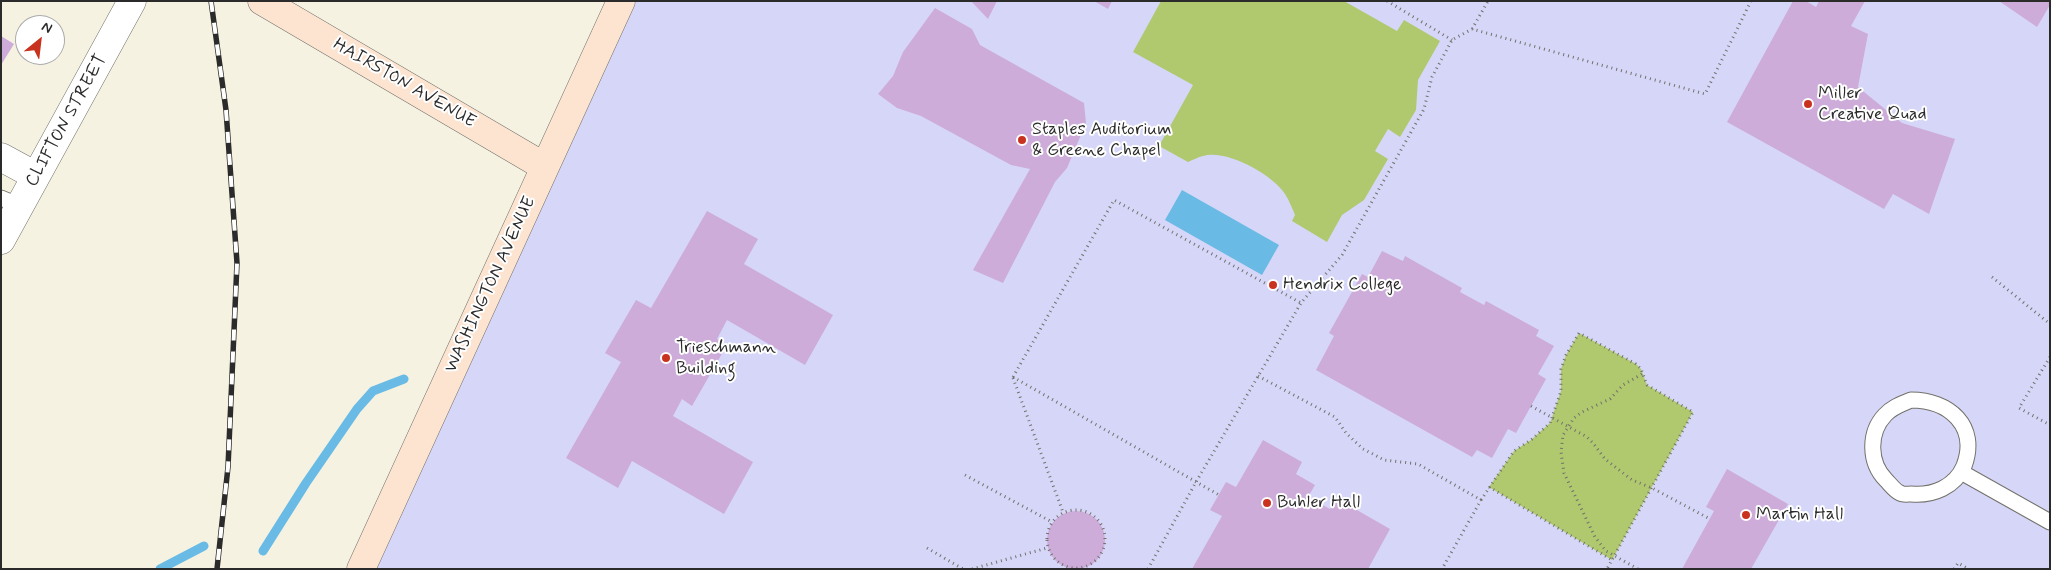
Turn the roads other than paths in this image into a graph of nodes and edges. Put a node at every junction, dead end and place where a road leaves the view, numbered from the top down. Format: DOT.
graph roads {
  1 [pos="132,1"];
  2 [pos="262,1"];
  3 [pos="621,1"];
  4 [pos="1,157"];
  5 [pos="545,167"];
  6 [pos="36,176"];
  7 [pos="10,202"];
  8 [pos="1,240"];
  9 [pos="1961,472"];
  10 [pos="2050,522"];
  11 [pos="361,569"];
  1 -- 6 [label="street, CLIFTON STREET"];
  2 -- 5 [label="street, HAIRSTON AVENUE"];
  3 -- 5 [label="street, WASHINGTON AVENUE"];
  4 -- 6 [label="street"];
  5 -- 11 [label="street, WASHINGTON AVENUE"];
  6 -- 7 [label="street, CLIFTON STREET"];
  7 -- 8 [label="street, CLIFTON STREET"];
  9 -- 9 [label="lane"];
  9 -- 10 [label="lane"];
}
